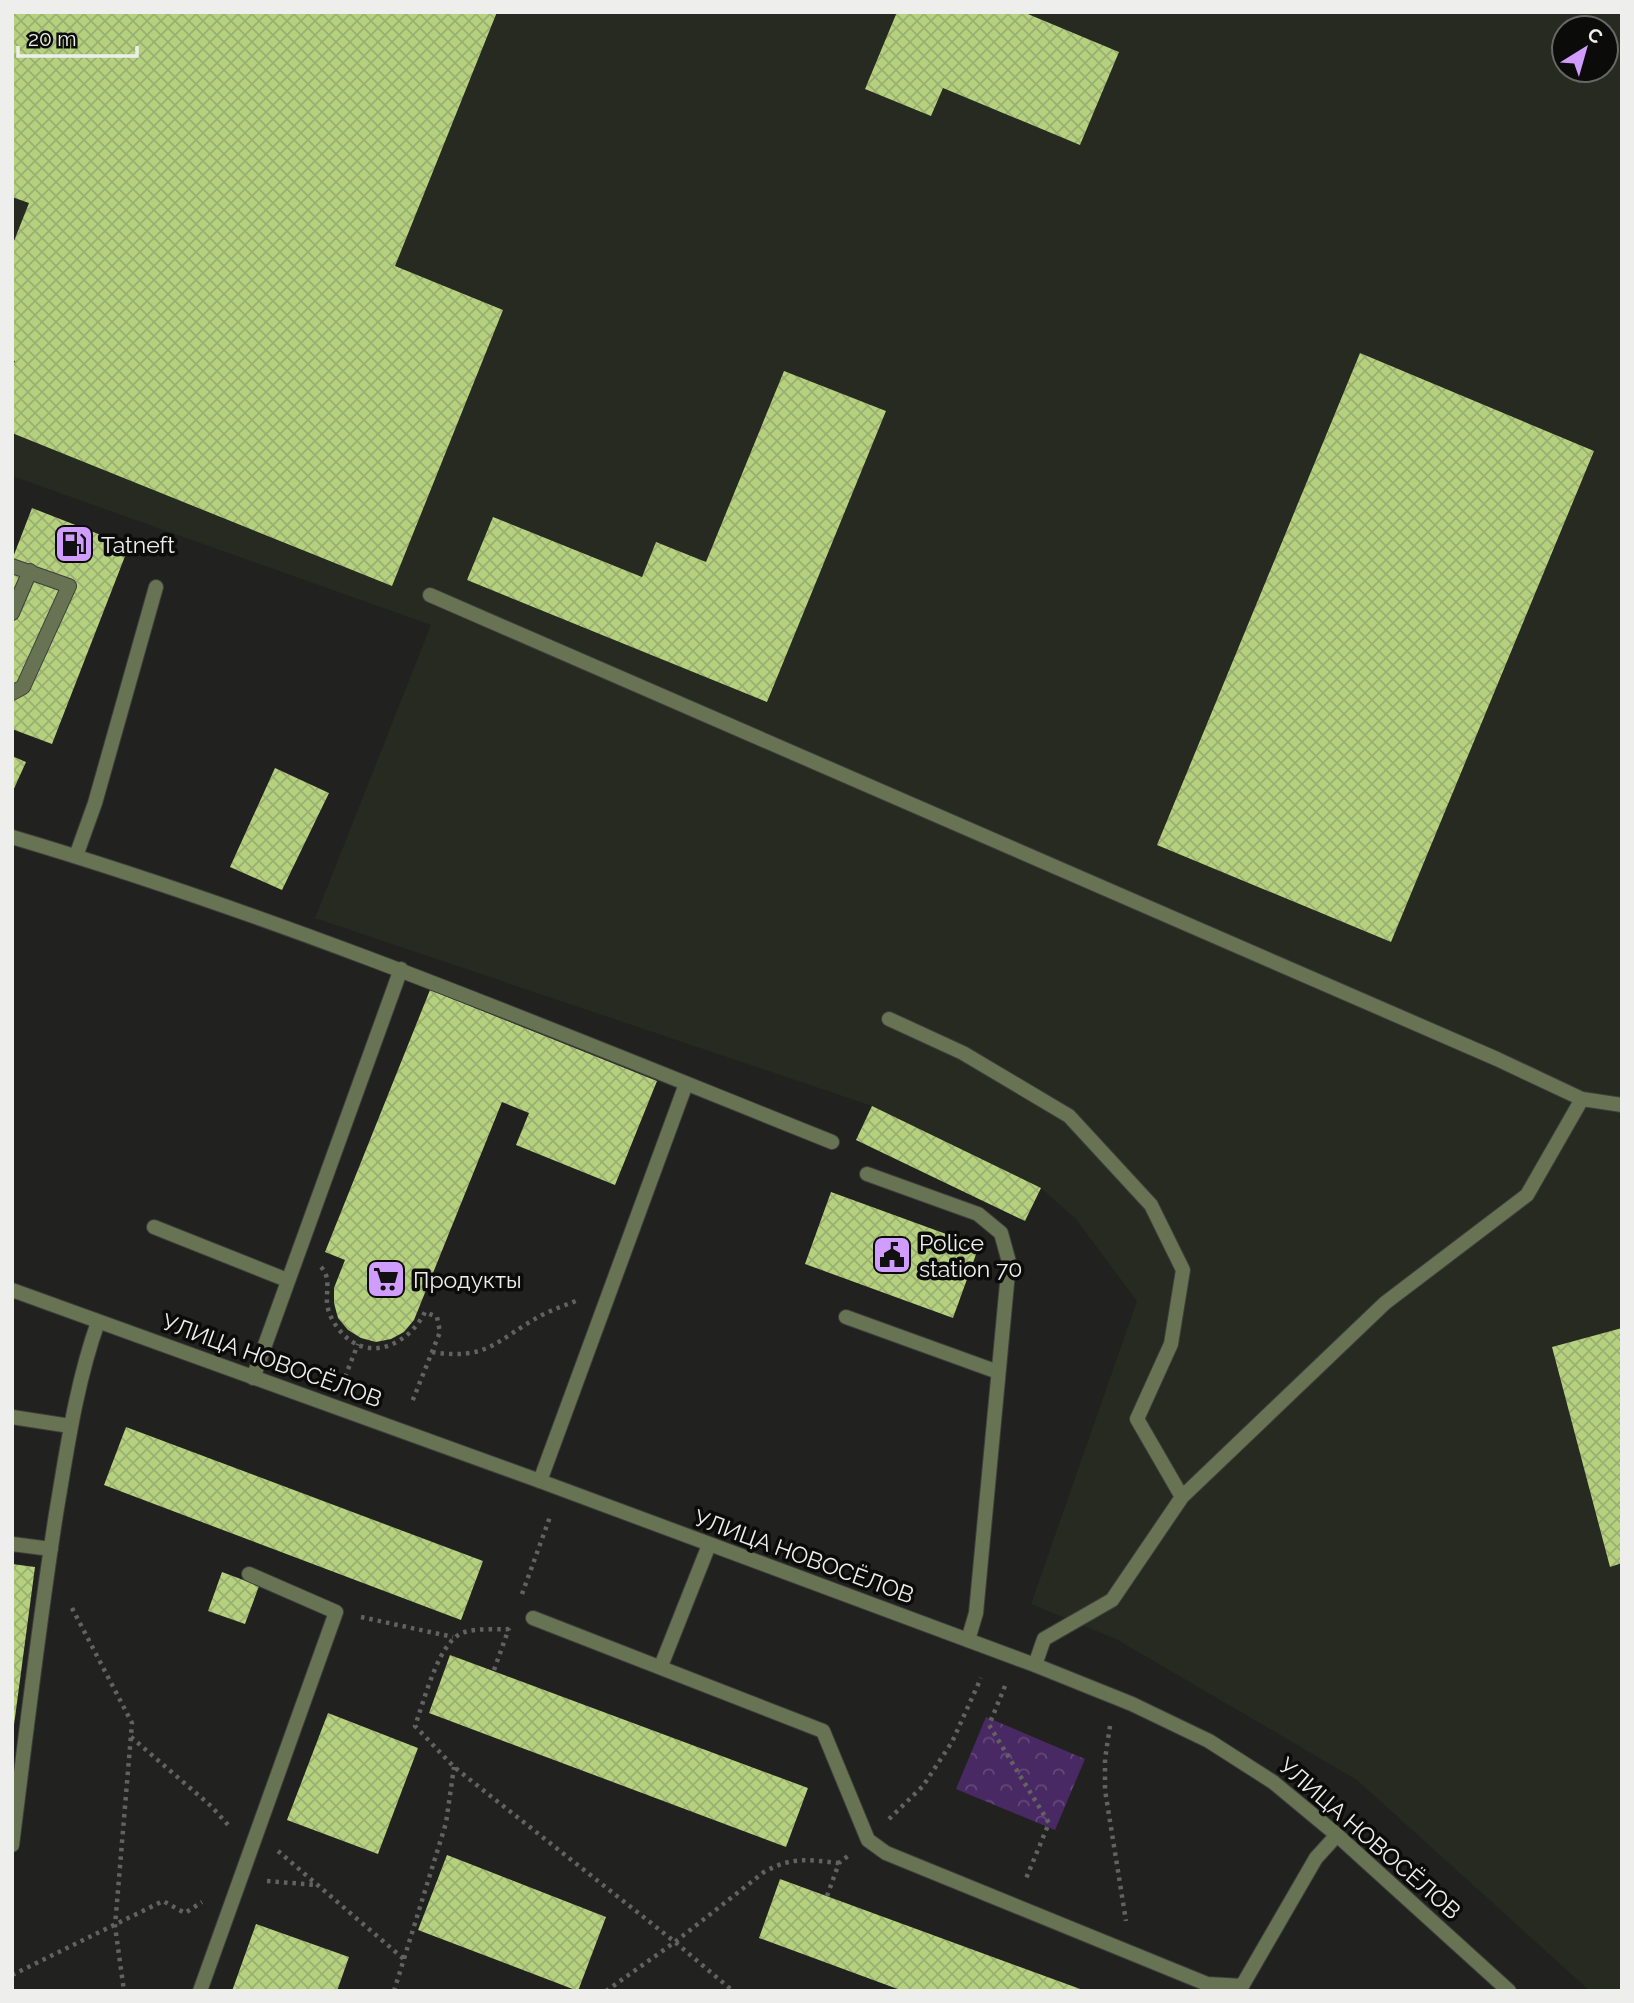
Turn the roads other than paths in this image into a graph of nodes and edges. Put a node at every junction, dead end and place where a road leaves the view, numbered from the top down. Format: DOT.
graph roads {
  1 [pos="12,566"];
  2 [pos="30,571"];
  3 [pos="156,587"];
  4 [pos="430,595"];
  5 [pos="12,613"];
  6 [pos="12,693"];
  7 [pos="12,837"];
  8 [pos="76,856"];
  9 [pos="401,969"];
  10 [pos="889,1019"];
  11 [pos="686,1084"];
  12 [pos="1582,1099"];
  13 [pos="1622,1105"];
  14 [pos="832,1142"];
  15 [pos="867,1174"];
  16 [pos="154,1227"];
  17 [pos="288,1280"];
  18 [pos="12,1290"];
  19 [pos="846,1317"];
  20 [pos="98,1322"];
  21 [pos="998,1372"];
  22 [pos="253,1378"];
  23 [pos="12,1417"];
  24 [pos="71,1426"];
  25 [pos="540,1481"];
  26 [pos="1182,1497"];
  27 [pos="12,1544"];
  28 [pos="709,1545"];
  29 [pos="50,1556"];
  30 [pos="249,1574"];
  31 [pos="533,1618"];
  32 [pos="968,1640"];
  33 [pos="1035,1665"];
  34 [pos="662,1666"];
  35 [pos="1337,1835"];
  36 [pos="12,1845"];
  37 [pos="1206,1987"];
  38 [pos="1245,1989"];
  39 [pos="200,1991"];
  40 [pos="1509,1991"];
  1 -- 2 [label="street"];
  2 -- 5 [label="street"];
  2 -- 6 [label="street"];
  3 -- 8 [label="street"];
  4 -- 12 [label="street"];
  7 -- 8 [label="street"];
  8 -- 9 [label="street"];
  9 -- 11 [label="street"];
  9 -- 17 [label="street"];
  10 -- 26 [label="street"];
  11 -- 14 [label="street"];
  11 -- 25 [label="street"];
  12 -- 13 [label="street"];
  12 -- 26 [label="street"];
  15 -- 21 [label="street"];
  16 -- 17 [label="street"];
  17 -- 22 [label="street"];
  18 -- 20 [label="street, УЛИЦА НОВОСЁЛОВ"];
  19 -- 21 [label="street"];
  20 -- 22 [label="street, УЛИЦА НОВОСЁЛОВ"];
  20 -- 24 [label="street"];
  21 -- 32 [label="street"];
  22 -- 25 [label="street, УЛИЦА НОВОСЁЛОВ"];
  23 -- 24 [label="street"];
  24 -- 29 [label="street"];
  25 -- 28 [label="street, УЛИЦА НОВОСЁЛОВ"];
  26 -- 33 [label="street"];
  27 -- 29 [label="street"];
  28 -- 32 [label="street, УЛИЦА НОВОСЁЛОВ"];
  28 -- 34 [label="street"];
  29 -- 36 [label="street"];
  30 -- 39 [label="street"];
  31 -- 34 [label="street"];
  32 -- 33 [label="street, УЛИЦА НОВОСЁЛОВ"];
  33 -- 35 [label="street, УЛИЦА НОВОСЁЛОВ"];
  34 -- 37 [label="street"];
  35 -- 38 [label="street"];
  35 -- 40 [label="street, УЛИЦА НОВОСЁЛОВ"];
  37 -- 38 [label="street"];
}
